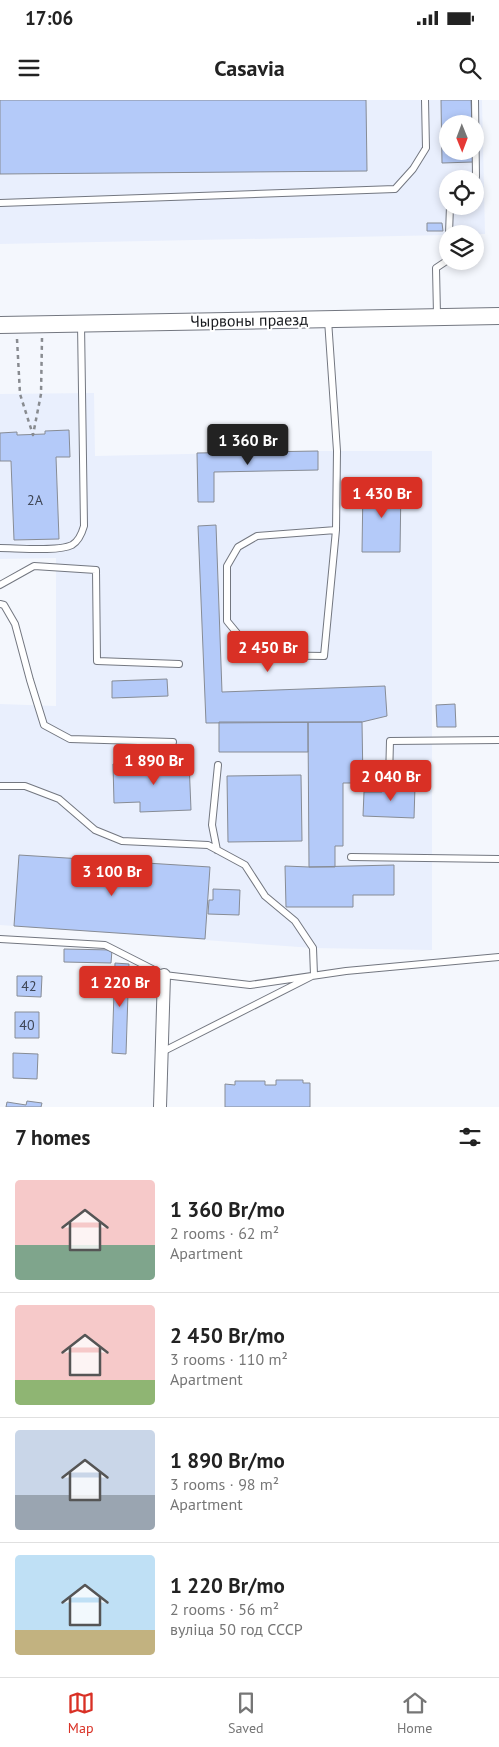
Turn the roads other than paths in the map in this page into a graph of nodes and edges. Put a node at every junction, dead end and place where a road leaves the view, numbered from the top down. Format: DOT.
graph roads {
  1 [pos="425,100"];
  2 [pos="475,100"];
  3 [pos="476,170"];
  4 [pos="0,203"];
  5 [pos="439,266"];
  6 [pos="499,316"];
  7 [pos="437,317"];
  8 [pos="328,319"];
  9 [pos="81,323"];
  10 [pos="0,325"];
  11 [pos="336,530"];
  12 [pos="0,548"];
  13 [pos="0,585"];
  14 [pos="0,604"];
  15 [pos="179,664"];
  16 [pos="499,740"];
  17 [pos="172,742"];
  18 [pos="218,765"];
  19 [pos="389,779"];
  20 [pos="0,786"];
  21 [pos="217,850"];
  22 [pos="351,857"];
  23 [pos="499,859"];
  24 [pos="0,939"];
  25 [pos="499,957"];
  26 [pos="164,975"];
  27 [pos="314,976"];
  28 [pos="162,1052"];
  29 [pos="160,1107"];
  1 -- 4 [label="lane"];
  2 -- 3 [label="lane"];
  5 -- 7 [label="lane"];
  6 -- 7 [label="street, Чырвоны праезд"];
  7 -- 8 [label="street, Чырвоны праезд"];
  8 -- 9 [label="street, Чырвоны праезд"];
  8 -- 11 [label="lane"];
  9 -- 10 [label="street, Чырвоны праезд"];
  9 -- 12 [label="lane"];
  11 -- 11 [label="lane"];
  13 -- 15 [label="lane"];
  14 -- 17 [label="lane"];
  16 -- 19 [label="lane"];
  18 -- 21 [label="lane"];
  20 -- 21 [label="lane"];
  21 -- 27 [label="lane"];
  22 -- 23 [label="lane"];
  24 -- 26 [label="lane"];
  25 -- 27 [label="lane"];
  26 -- 27 [label="lane"];
  26 -- 28 [label="street"];
  27 -- 28 [label="lane"];
  28 -- 29 [label="street"];
}
